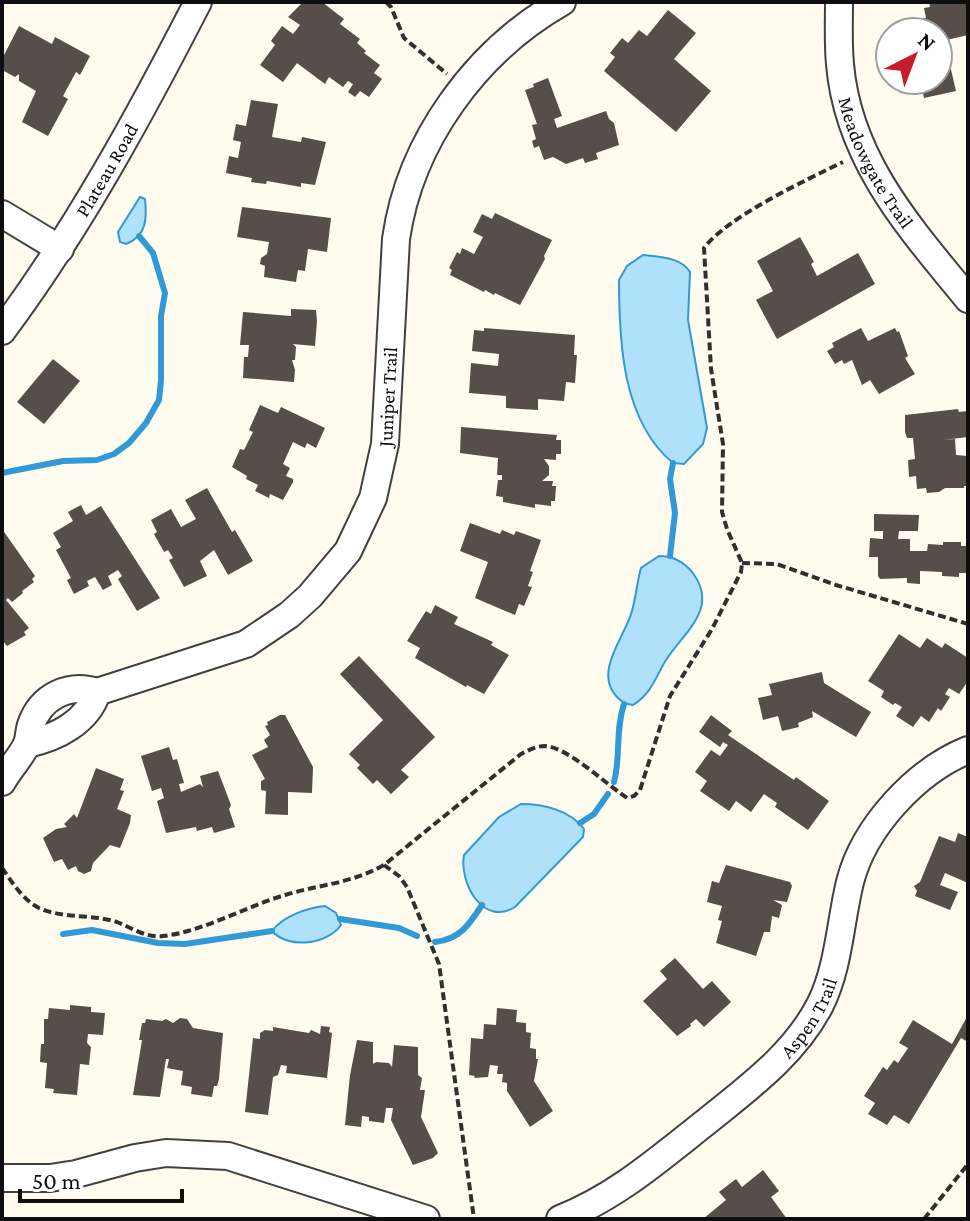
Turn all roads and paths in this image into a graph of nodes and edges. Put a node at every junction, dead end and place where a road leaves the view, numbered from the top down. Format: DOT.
graph roads {
  1 [pos="198,2"];
  2 [pos="386,2"];
  3 [pos="562,2"];
  4 [pos="839,2"];
  5 [pos="464,88"];
  6 [pos="863,152"];
  7 [pos="2,214"];
  8 [pos="60,249"];
  9 [pos="968,299"];
  10 [pos="2,331"];
  11 [pos="742,563"];
  12 [pos="968,624"];
  13 [pos="968,750"];
  14 [pos="2,782"];
  15 [pos="384,865"];
  16 [pos="2,868"];
  17 [pos="968,1164"];
  18 [pos="2,1178"];
  19 [pos="426,1219"];
  20 [pos="474,1219"];
  21 [pos="560,1219"];
  22 [pos="924,1219"];
  1 -- 8 [label="street, Plateau Road"];
  2 -- 5 [label="path"];
  3 -- 5 [label="street, Juniper Trail"];
  4 -- 6 [label="street, Meadowgate Trail"];
  5 -- 14 [label="street, Juniper Trail"];
  6 -- 9 [label="street, Meadowgate Trail"];
  6 -- 11 [label="path"];
  7 -- 8 [label="street"];
  8 -- 10 [label="street, Plateau Road"];
  11 -- 12 [label="path"];
  11 -- 15 [label="path"];
  13 -- 21 [label="street, Aspen Trail"];
  15 -- 16 [label="path"];
  15 -- 20 [label="path"];
  17 -- 22 [label="path"];
  18 -- 19 [label="street"];
}
